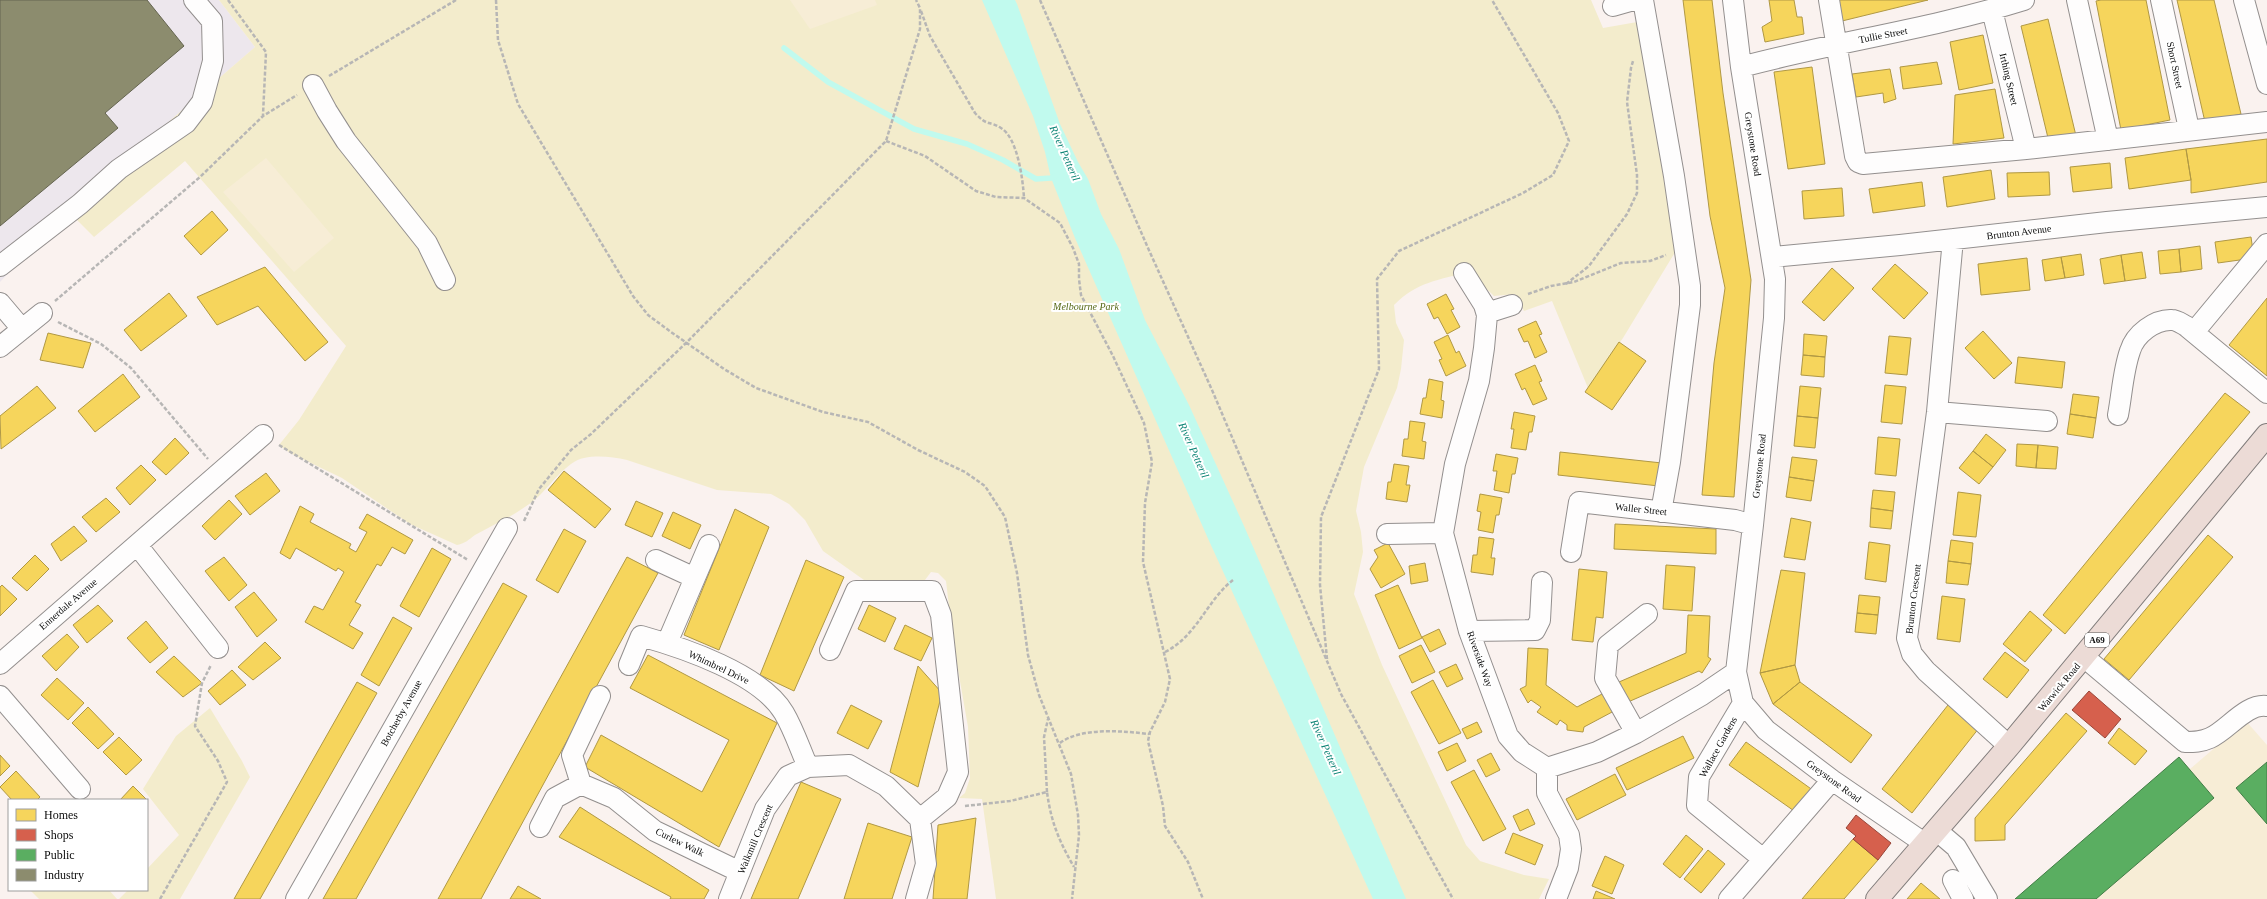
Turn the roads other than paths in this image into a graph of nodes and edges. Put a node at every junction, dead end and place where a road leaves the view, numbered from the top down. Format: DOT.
graph roads {
  1 [pos="194,0"];
  2 [pos="1634,0"];
  3 [pos="1643,0"];
  4 [pos="1733,0"];
  5 [pos="1830,0"];
  6 [pos="2024,0"];
  7 [pos="2076,0"];
  8 [pos="2161,0"];
  9 [pos="2244,0"];
  10 [pos="1613,6"];
  11 [pos="1992,10"];
  12 [pos="1838,44"];
  13 [pos="1741,67"];
  14 [pos="2267,84"];
  15 [pos="314,85"];
  16 [pos="2267,122"];
  17 [pos="2189,129"];
  18 [pos="2108,140"];
  19 [pos="2026,149"];
  20 [pos="2267,207"];
  21 [pos="1953,239"];
  22 [pos="2267,244"];
  23 [pos="1772,256"];
  24 [pos="0,266"];
  25 [pos="1464,273"];
  26 [pos="446,280"];
  27 [pos="0,303"];
  28 [pos="1512,305"];
  29 [pos="42,313"];
  30 [pos="1487,315"];
  31 [pos="22,329"];
  32 [pos="2194,332"];
  33 [pos="0,347"];
  34 [pos="2267,393"];
  35 [pos="1937,412"];
  36 [pos="2118,415"];
  37 [pos="2047,421"];
  38 [pos="263,435"];
  39 [pos="2267,435"];
  40 [pos="1661,512"];
  41 [pos="1753,526"];
  42 [pos="507,528"];
  43 [pos="1443,533"];
  44 [pos="1387,534"];
  45 [pos="137,545"];
  46 [pos="709,545"];
  47 [pos="1571,552"];
  48 [pos="656,560"];
  49 [pos="695,578"];
  50 [pos="1542,582"];
  51 [pos="1647,614"];
  52 [pos="1469,631"];
  53 [pos="668,643"];
  54 [pos="218,648"];
  55 [pos="830,650"];
  56 [pos="2084,657"];
  57 [pos="0,664"];
  58 [pos="629,665"];
  59 [pos="1736,672"];
  60 [pos="0,696"];
  61 [pos="600,696"];
  62 [pos="1743,703"];
  63 [pos="2267,706"];
  64 [pos="1636,733"];
  65 [pos="2010,746"];
  66 [pos="808,767"];
  67 [pos="1547,768"];
  68 [pos="1832,780"];
  69 [pos="581,784"];
  70 [pos="80,789"];
  71 [pos="920,819"];
  72 [pos="540,827"];
  73 [pos="1930,836"];
  74 [pos="1763,859"];
  75 [pos="740,872"];
  76 [pos="1953,880"];
  77 [pos="296,899"];
  78 [pos="729,899"];
  79 [pos="916,899"];
  80 [pos="1556,899"];
  81 [pos="1729,899"];
  82 [pos="1877,899"];
  83 [pos="1963,899"];
  84 [pos="1987,899"];
  1 -- 24 [label="street"];
  2 -- 10 [label="street"];
  3 -- 40 [label="street"];
  4 -- 13 [label="street, Greystone Road"];
  5 -- 12 [label="street"];
  6 -- 11 [label="street, Tullie Street"];
  7 -- 18 [label="street"];
  8 -- 17 [label="street, Short Street"];
  9 -- 14 [label="street"];
  11 -- 12 [label="street, Tullie Street"];
  11 -- 19 [label="street, Irthing Street"];
  12 -- 13 [label="street, Tullie Street"];
  12 -- 19 [label="street"];
  13 -- 23 [label="street, Greystone Road"];
  15 -- 26 [label="street"];
  16 -- 17 [label="street"];
  17 -- 18 [label="street"];
  18 -- 19 [label="street"];
  20 -- 21 [label="street, Brunton Avenue"];
  21 -- 23 [label="street, Brunton Avenue"];
  21 -- 35 [label="street, Brunton Crescent"];
  22 -- 32 [label="street"];
  23 -- 41 [label="street, Greystone Road"];
  25 -- 30 [label="street"];
  27 -- 31 [label="street"];
  28 -- 30 [label="street"];
  29 -- 31 [label="street"];
  30 -- 43 [label="street, Riverside Way"];
  31 -- 33 [label="street"];
  32 -- 34 [label="street"];
  32 -- 36 [label="street"];
  35 -- 37 [label="street"];
  35 -- 65 [label="street, Brunton Crescent"];
  38 -- 45 [label="street, Ennerdale Avenue"];
  39 -- 56 [label="main road, Warwick Road / A69"];
  40 -- 41 [label="street, Waller Street"];
  40 -- 47 [label="street, Waller Street"];
  41 -- 59 [label="street, Greystone Road"];
  42 -- 77 [label="street, Botcherby Avenue"];
  43 -- 44 [label="street"];
  43 -- 52 [label="street, Riverside Way"];
  45 -- 54 [label="street"];
  45 -- 57 [label="street, Ennerdale Avenue"];
  46 -- 49 [label="street"];
  48 -- 49 [label="street"];
  49 -- 53 [label="street"];
  50 -- 52 [label="street"];
  51 -- 64 [label="street"];
  52 -- 67 [label="street, Riverside Way"];
  53 -- 58 [label="street, Whimbrel Drive"];
  53 -- 66 [label="street, Whimbrel Drive"];
  55 -- 71 [label="street"];
  56 -- 63 [label="street"];
  56 -- 65 [label="main road, Warwick Road / A69"];
  59 -- 62 [label="street, Greystone Road"];
  59 -- 64 [label="street"];
  60 -- 70 [label="street"];
  61 -- 69 [label="street"];
  62 -- 68 [label="street, Greystone Road"];
  62 -- 74 [label="street, Wallace Gardens"];
  64 -- 67 [label="street"];
  65 -- 73 [label="main road, Warwick Road / A69"];
  66 -- 71 [label="street, Walkmill Crescent"];
  66 -- 75 [label="street, Walkmill Crescent"];
  67 -- 80 [label="street"];
  68 -- 73 [label="street, Greystone Road"];
  68 -- 74 [label="street"];
  69 -- 72 [label="street"];
  69 -- 75 [label="street, Curlew Walk"];
  71 -- 79 [label="street"];
  73 -- 82 [label="main road, Warwick Road / A69"];
  73 -- 84 [label="street, Greystone Road"];
  74 -- 81 [label="street"];
  75 -- 78 [label="street, Walkmill Crescent"];
  76 -- 83 [label="street"];
}
